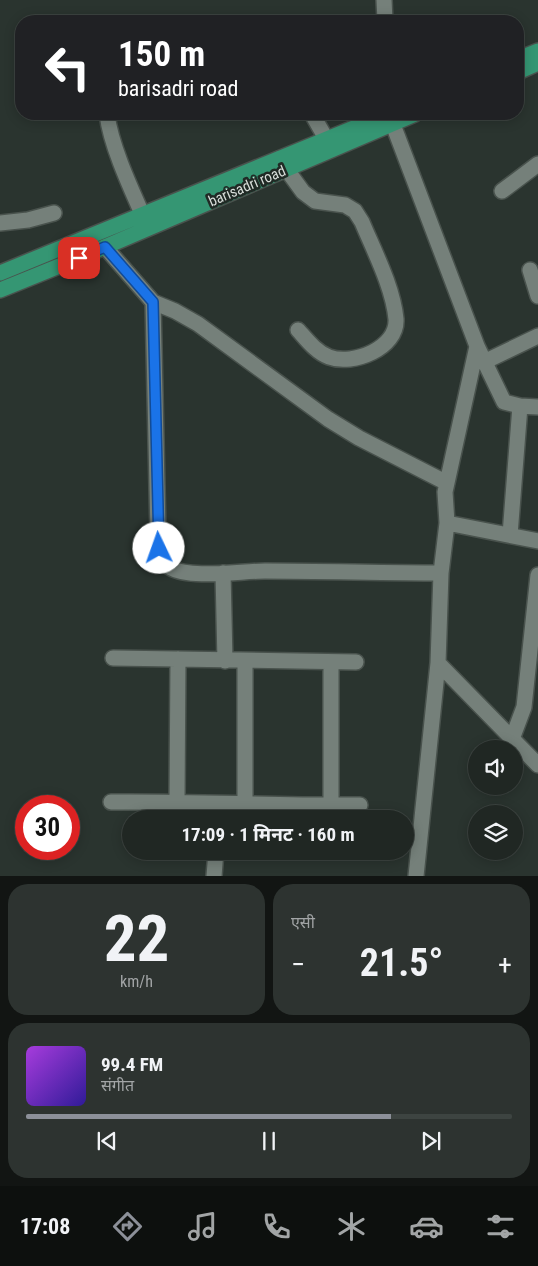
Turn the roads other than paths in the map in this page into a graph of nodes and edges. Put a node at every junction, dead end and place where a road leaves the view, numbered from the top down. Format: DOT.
graph roads {
  1 [pos="384,0"];
  2 [pos="385,15"];
  3 [pos="538,51"];
  4 [pos="524,57"];
  5 [pos="538,63"];
  6 [pos="524,69"];
  7 [pos="108,120"];
  8 [pos="315,120"];
  9 [pos="383,120"];
  10 [pos="391,120"];
  11 [pos="329,144"];
  12 [pos="282,164"];
  13 [pos="538,164"];
  14 [pos="502,191"];
  15 [pos="54,213"];
  16 [pos="142,214"];
  17 [pos="0,223"];
  18 [pos="148,228"];
  19 [pos="105,247"];
  20 [pos="530,270"];
  21 [pos="0,273"];
  22 [pos="0,290"];
  23 [pos="538,296"];
  24 [pos="153,302"];
  25 [pos="298,330"];
  26 [pos="538,336"];
  27 [pos="477,346"];
  28 [pos="484,362"];
  29 [pos="520,406"];
  30 [pos="538,407"];
  31 [pos="447,483"];
  32 [pos="447,523"];
  33 [pos="510,535"];
  34 [pos="538,541"];
  35 [pos="223,573"];
  36 [pos="441,574"];
  37 [pos="538,575"];
  38 [pos="534,649"];
  39 [pos="113,658"];
  40 [pos="178,659"];
  41 [pos="225,660"];
  42 [pos="245,661"];
  43 [pos="331,662"];
  44 [pos="356,662"];
  45 [pos="438,663"];
  46 [pos="512,739"];
  47 [pos="538,765"];
  48 [pos="177,801"];
  49 [pos="111,802"];
  50 [pos="245,804"];
  51 [pos="332,805"];
  52 [pos="360,805"];
  53 [pos="216,810"];
  54 [pos="224,810"];
  55 [pos="215,860"];
  56 [pos="214,876"];
  57 [pos="416,876"];
  1 -- 2 [label="street"];
  3 -- 4 [label="main road"];
  5 -- 6 [label="main road"];
  7 -- 16 [label="street"];
  8 -- 11 [label="street"];
  9 -- 11 [label="main road, barisadri road"];
  10 -- 27 [label="street"];
  11 -- 12 [label="main road, barisadri road"];
  12 -- 16 [label="main road, barisadri road"];
  12 -- 18 [label="main road, barisadri road"];
  12 -- 25 [label="street"];
  13 -- 14 [label="street"];
  15 -- 17 [label="street"];
  16 -- 18 [label="street"];
  16 -- 21 [label="main road, barisadri road"];
  18 -- 19 [label="main road, barisadri road"];
  19 -- 22 [label="main road, barisadri road"];
  19 -- 24 [label="street"];
  20 -- 23 [label="street"];
  24 -- 31 [label="street"];
  24 -- 35 [label="street"];
  26 -- 28 [label="street"];
  27 -- 28 [label="street"];
  27 -- 31 [label="street"];
  28 -- 29 [label="street"];
  29 -- 30 [label="street"];
  29 -- 33 [label="street"];
  31 -- 32 [label="street"];
  32 -- 33 [label="street"];
  32 -- 36 [label="street"];
  33 -- 34 [label="street"];
  35 -- 36 [label="street"];
  35 -- 41 [label="street"];
  36 -- 45 [label="street"];
  37 -- 38 [label="street"];
  38 -- 46 [label="street"];
  39 -- 40 [label="street"];
  40 -- 41 [label="street"];
  40 -- 48 [label="street"];
  41 -- 42 [label="street"];
  42 -- 43 [label="street"];
  42 -- 50 [label="street"];
  43 -- 44 [label="street"];
  43 -- 51 [label="street"];
  45 -- 46 [label="street"];
  45 -- 57 [label="street"];
  46 -- 47 [label="street"];
  48 -- 49 [label="street"];
  48 -- 53 [label="street"];
  50 -- 51 [label="street"];
  50 -- 54 [label="street"];
  51 -- 52 [label="street"];
  55 -- 56 [label="street"];
}
